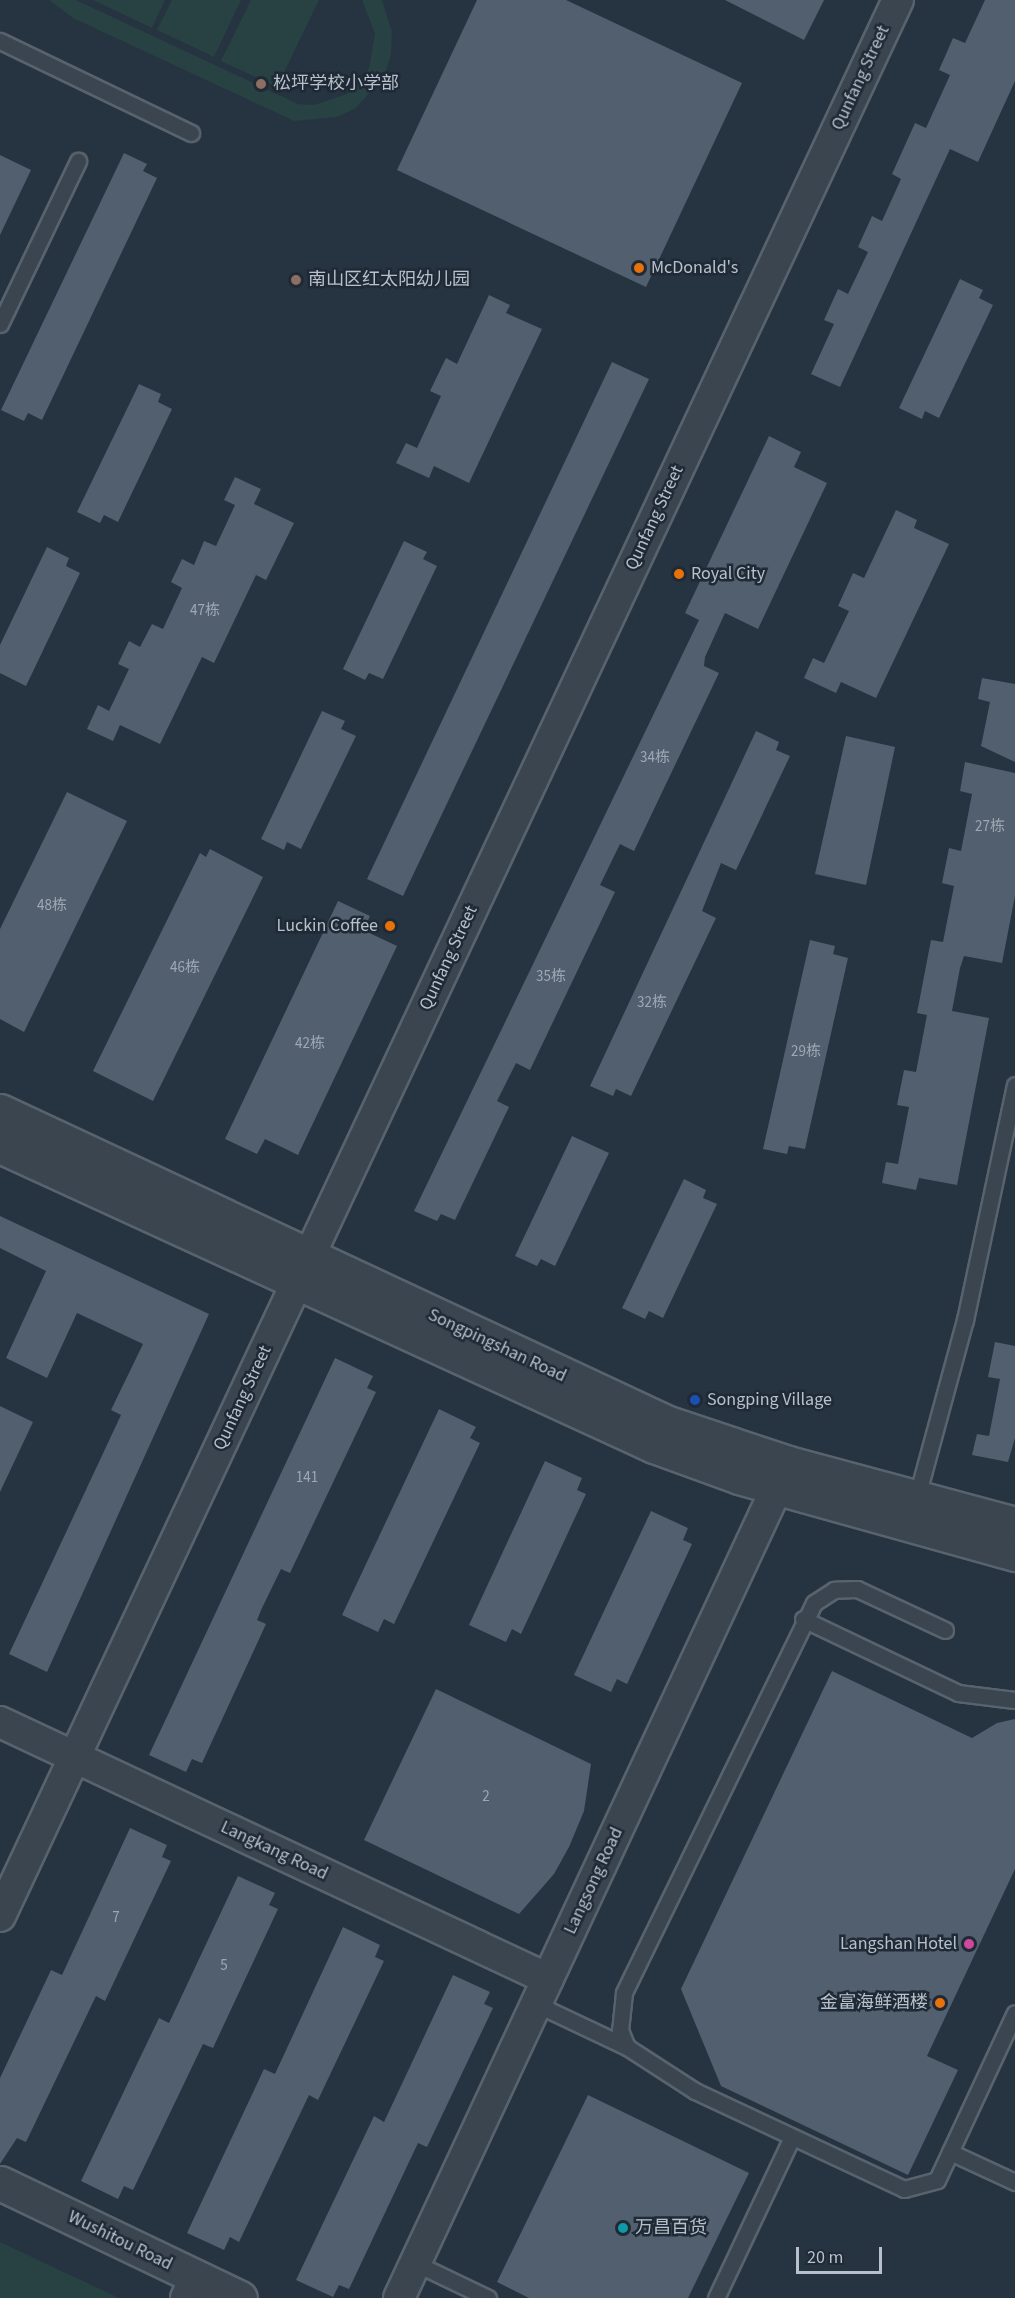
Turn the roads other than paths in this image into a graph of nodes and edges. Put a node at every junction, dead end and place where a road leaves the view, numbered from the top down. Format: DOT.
graph roads {
  1 [pos="897,0"];
  2 [pos="0,41"];
  3 [pos="191,133"];
  4 [pos="78,161"];
  5 [pos="0,324"];
  6 [pos="1015,1085"];
  7 [pos="0,1111"];
  8 [pos="0,1146"];
  9 [pos="303,1270"];
  10 [pos="783,1475"];
  11 [pos="913,1511"];
  12 [pos="1015,1524"];
  13 [pos="1015,1554"];
  14 [pos="803,1619"];
  15 [pos="945,1630"];
  16 [pos="1015,1700"];
  17 [pos="0,1722"];
  18 [pos="74,1757"];
  19 [pos="0,1916"];
  20 [pos="542,1992"];
  21 [pos="1015,2013"];
  22 [pos="627,2047"];
  23 [pos="792,2137"];
  24 [pos="950,2152"];
  25 [pos="1015,2182"];
  26 [pos="0,2183"];
  27 [pos="415,2264"];
  28 [pos="191,2288"];
  29 [pos="240,2298"];
  30 [pos="399,2298"];
  31 [pos="488,2298"];
  32 [pos="716,2298"];
  1 -- 9 [label="street, Qunfang Street"];
  2 -- 3 [label="lane"];
  4 -- 5 [label="lane"];
  6 -- 11 [label="lane"];
  7 -- 9 [label="street, Songpingshan Road"];
  8 -- 9 [label="street, Songpingshan Road"];
  9 -- 10 [label="street, Songpingshan Road"];
  9 -- 18 [label="street, Qunfang Street"];
  10 -- 11 [label="street, Songpingshan Road"];
  10 -- 20 [label="street, Langsong Road"];
  11 -- 12 [label="street, Songpingshan Road"];
  11 -- 13 [label="street, Songpingshan Road"];
  14 -- 15 [label="lane"];
  14 -- 16 [label="lane"];
  14 -- 22 [label="lane"];
  17 -- 18 [label="street, Langkang Road"];
  18 -- 19 [label="street, Qunfang Street"];
  18 -- 20 [label="street, Langkang Road"];
  20 -- 22 [label="lane"];
  20 -- 27 [label="street, Langsong Road"];
  21 -- 24 [label="lane"];
  22 -- 23 [label="lane"];
  23 -- 24 [label="lane"];
  23 -- 32 [label="lane"];
  24 -- 25 [label="lane"];
  26 -- 28 [label="street, Wushitou Road"];
  27 -- 30 [label="street, Langsong Road"];
  27 -- 31 [label="lane"];
  28 -- 29 [label="street, Wushitou Road"];
}
